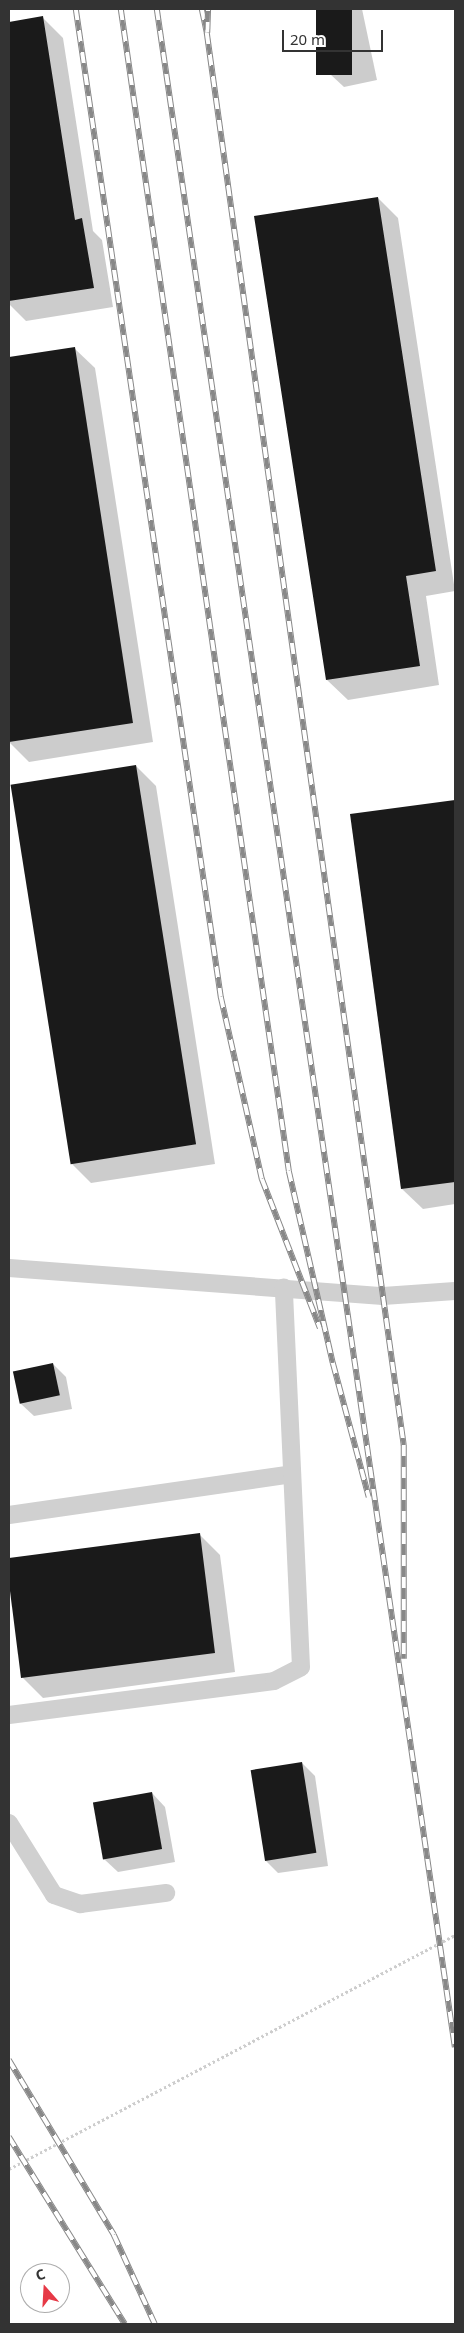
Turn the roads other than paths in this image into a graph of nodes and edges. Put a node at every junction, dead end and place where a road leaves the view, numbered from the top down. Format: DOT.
graph roads {
  1 [pos="9,1268"];
  2 [pos="284,1287"];
  3 [pos="455,1292"];
  4 [pos="292,1474"];
  5 [pos="9,1515"];
  6 [pos="9,1715"];
  7 [pos="9,1823"];
  8 [pos="166,1893"];
  1 -- 2 [label="lane"];
  2 -- 3 [label="lane"];
  2 -- 4 [label="lane"];
  4 -- 5 [label="lane"];
  4 -- 6 [label="lane"];
  7 -- 8 [label="lane"];
}
